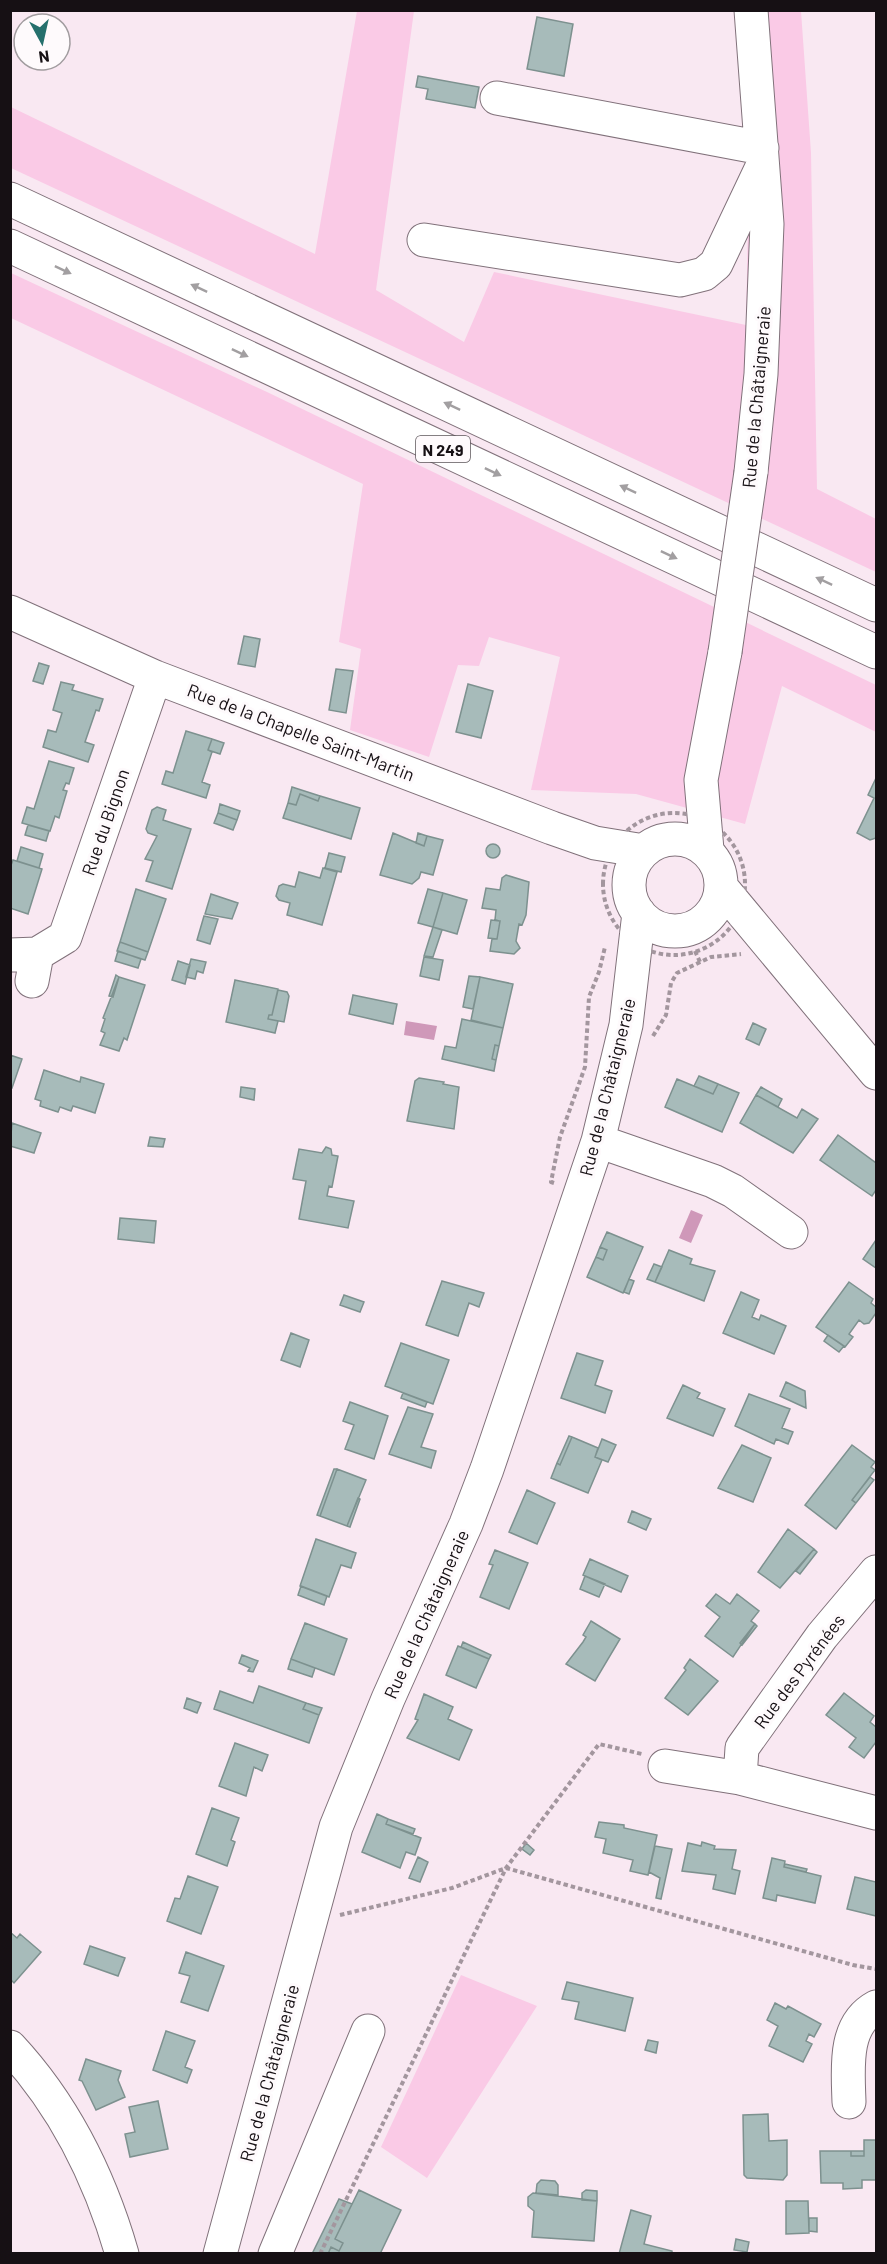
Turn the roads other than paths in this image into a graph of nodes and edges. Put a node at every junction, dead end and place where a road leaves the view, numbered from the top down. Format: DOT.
graph roads {
  1 [pos="751,10"];
  2 [pos="497,98"];
  3 [pos="762,156"];
  4 [pos="10,199"];
  5 [pos="424,240"];
  6 [pos="10,246"];
  7 [pos="876,605"];
  8 [pos="10,612"];
  9 [pos="876,652"];
  10 [pos="155,677"];
  11 [pos="652,840"];
  12 [pos="662,927"];
  13 [pos="27,963"];
  14 [pos="876,1073"];
  15 [pos="598,1140"];
  16 [pos="791,1232"];
  17 [pos="876,1572"];
  18 [pos="665,1766"];
  19 [pos="740,1778"];
  20 [pos="876,1813"];
  21 [pos="876,2007"];
  22 [pos="368,2031"];
  23 [pos="10,2047"];
  24 [pos="849,2102"];
  25 [pos="122,2253"];
  26 [pos="220,2253"];
  27 [pos="275,2253"];
  1 -- 3 [label="main road, Rue de la Châtaigneraie"];
  2 -- 3 [label="main road"];
  3 -- 5 [label="main road"];
  3 -- 11 [label="main road, Rue de la Châtaigneraie, bridge"];
  7 -- 4 [label="main road, N 249, one-way"];
  6 -- 9 [label="main road, N 249, one-way"];
  8 -- 10 [label="main road, Rue de la Chapelle Saint-Martin"];
  10 -- 11 [label="main road, Rue de la Chapelle Saint-Martin"];
  10 -- 13 [label="main road, Rue du Bignon"];
  11 -- 12 [label="main road, Rue de la Châtaigneraie"];
  11 -- 12 [label="main road, Rue de la Châtaigneraie"];
  12 -- 14 [label="main road"];
  12 -- 15 [label="main road, Rue de la Châtaigneraie"];
  15 -- 16 [label="main road"];
  15 -- 26 [label="main road, Rue de la Châtaigneraie"];
  17 -- 19 [label="main road, Rue des Pyrénées"];
  18 -- 19 [label="main road"];
  19 -- 20 [label="main road"];
  21 -- 24 [label="main road"];
  22 -- 27 [label="main road"];
  23 -- 25 [label="main road"];
}
